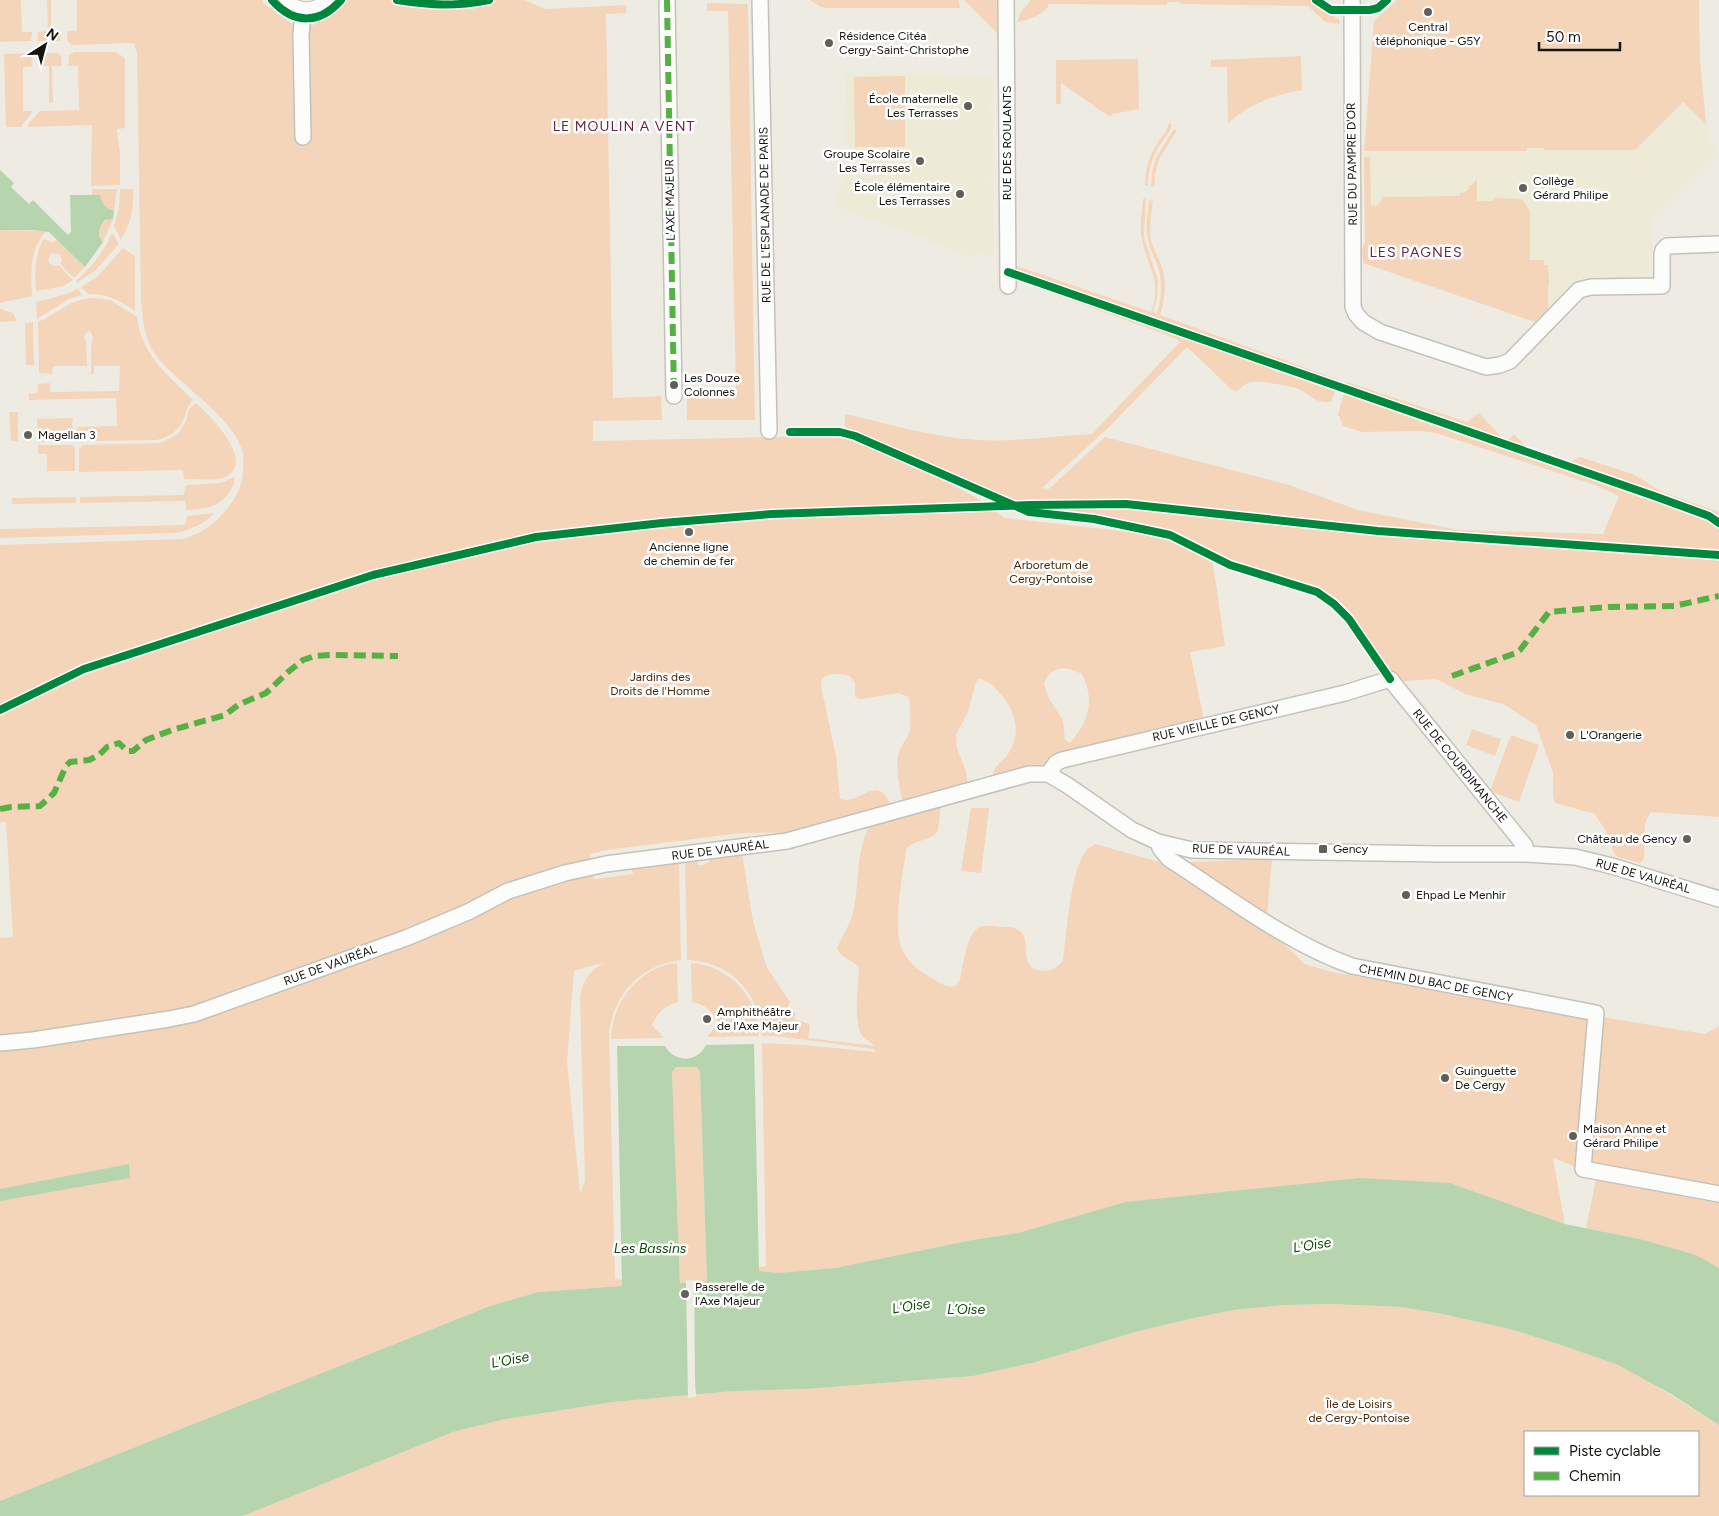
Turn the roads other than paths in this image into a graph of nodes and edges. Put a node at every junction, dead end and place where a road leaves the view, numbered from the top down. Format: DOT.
graph roads {
  1 [pos="279,0"];
  2 [pos="332,0"];
  3 [pos="760,0"];
  4 [pos="1006,0"];
  5 [pos="1352,0"];
  6 [pos="667,2"];
  7 [pos="303,12"];
  8 [pos="303,137"];
  9 [pos="1719,244"];
  10 [pos="1008,286"];
  11 [pos="674,396"];
  12 [pos="769,431"];
  13 [pos="1390,679"];
  14 [pos="1048,774"];
  15 [pos="1158,842"];
  16 [pos="1526,854"];
  17 [pos="1719,899"];
  18 [pos="0,1043"];
  19 [pos="1719,1194"];
  1 -- 7 [label="main road"];
  2 -- 7 [label="main road"];
  3 -- 12 [label="street, RUE DE L'ESPLANADE DE PARIS"];
  4 -- 10 [label="street, RUE DES ROULANTS"];
  5 -- 9 [label="street, RUE DU PAMPRE D'OR"];
  6 -- 11 [label="street, L'AXE MAJEUR"];
  7 -- 8 [label="street"];
  13 -- 14 [label="street, RUE VIEILLE DE GENCY"];
  13 -- 16 [label="street, RUE DE COURDIMANCHE"];
  14 -- 15 [label="street, RUE DE VAURÉAL"];
  14 -- 18 [label="street, RUE DE VAURÉAL"];
  15 -- 16 [label="street, RUE DE VAURÉAL"];
  15 -- 19 [label="street, CHEMIN DU BAC DE GENCY"];
  16 -- 17 [label="street, RUE DE VAURÉAL"];
}
